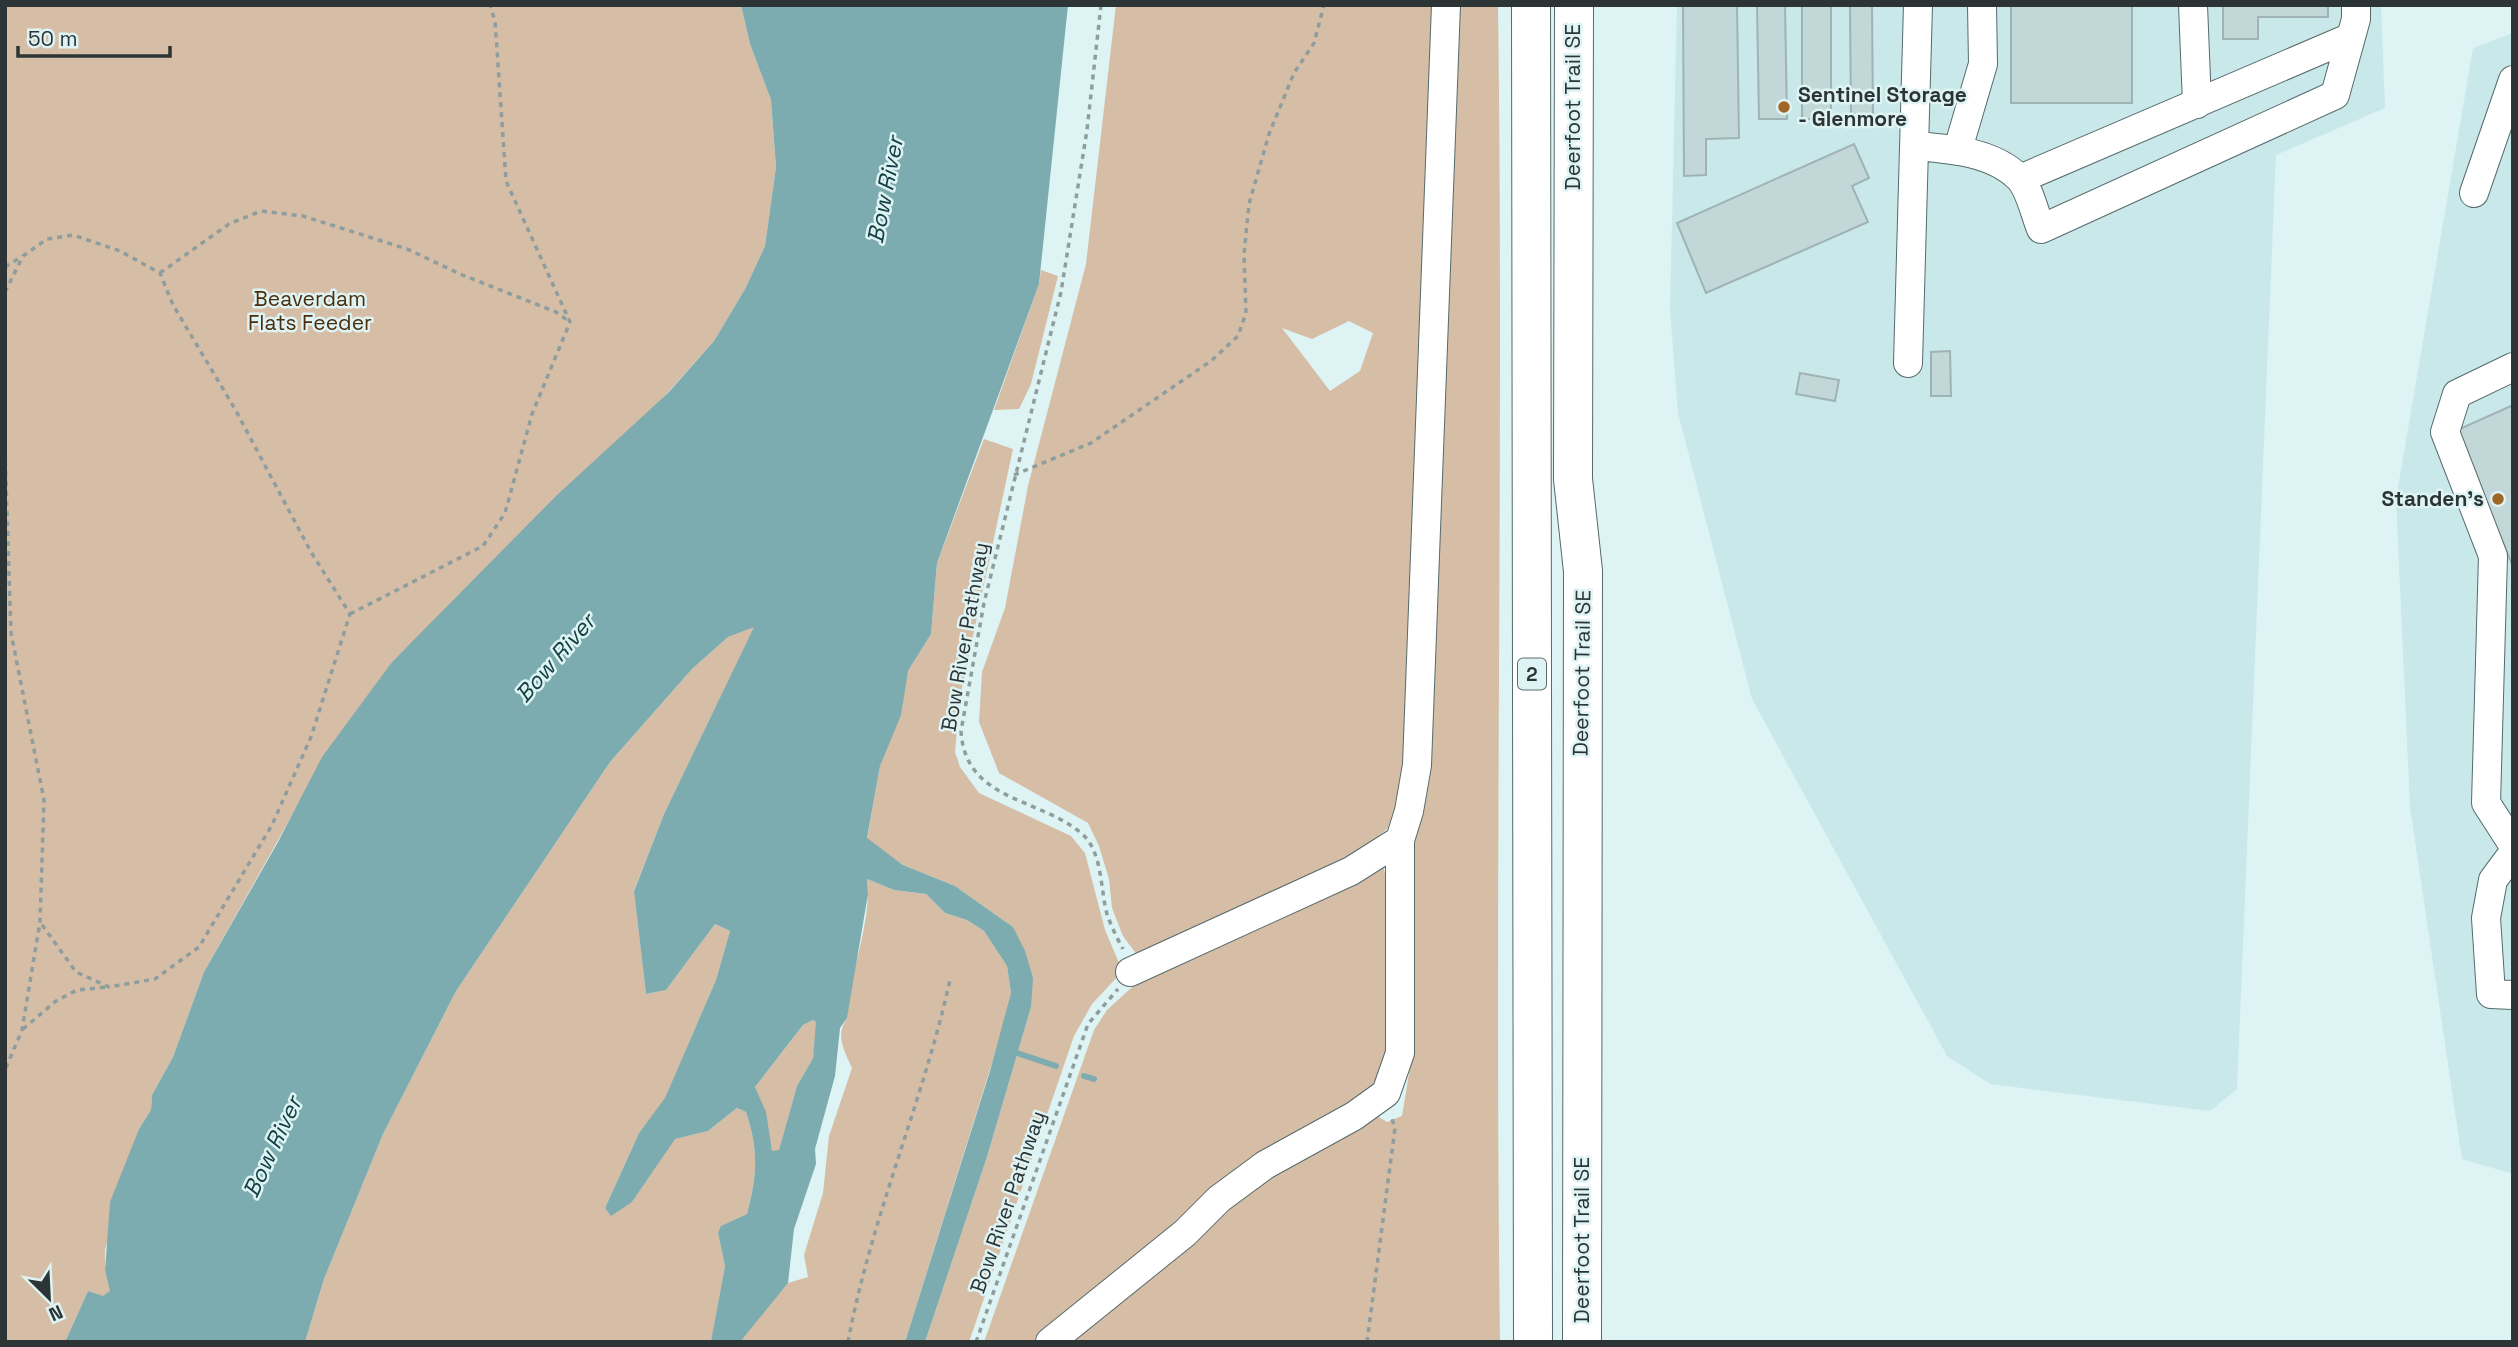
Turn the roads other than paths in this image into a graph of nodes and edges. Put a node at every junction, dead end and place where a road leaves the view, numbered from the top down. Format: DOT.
graph roads {
  1 [pos="1446,5"];
  2 [pos="1531,5"];
  3 [pos="1574,5"];
  4 [pos="1593,5"];
  5 [pos="1918,5"];
  6 [pos="1982,5"];
  7 [pos="2193,5"];
  8 [pos="2356,5"];
  9 [pos="2351,37"];
  10 [pos="2513,80"];
  11 [pos="2197,104"];
  12 [pos="2502,139"];
  13 [pos="1916,146"];
  14 [pos="1958,149"];
  15 [pos="2021,179"];
  16 [pos="2474,193"];
  17 [pos="1908,363"];
  18 [pos="2513,368"];
  19 [pos="1583,571"];
  20 [pos="1399,840"];
  21 [pos="2513,845"];
  22 [pos="2513,853"];
  23 [pos="1130,972"];
  24 [pos="2513,995"];
  25 [pos="1050,1342"];
  26 [pos="1533,1342"];
  27 [pos="1582,1342"];
  1 -- 20 [label="street"];
  2 -- 26 [label="highway, Deerfoot Trail SE / 2"];
  3 -- 19 [label="highway, Deerfoot Trail SE"];
  4 -- 19 [label="highway"];
  5 -- 13 [label="street"];
  6 -- 14 [label="street"];
  7 -- 11 [label="street"];
  8 -- 9 [label="street"];
  9 -- 11 [label="street"];
  9 -- 15 [label="street"];
  10 -- 12 [label="street"];
  11 -- 15 [label="street"];
  12 -- 16 [label="street"];
  13 -- 14 [label="street"];
  13 -- 17 [label="street"];
  14 -- 15 [label="street"];
  18 -- 21 [label="street"];
  19 -- 27 [label="highway, Deerfoot Trail SE"];
  20 -- 23 [label="street"];
  20 -- 25 [label="street"];
  22 -- 24 [label="street"];
}
